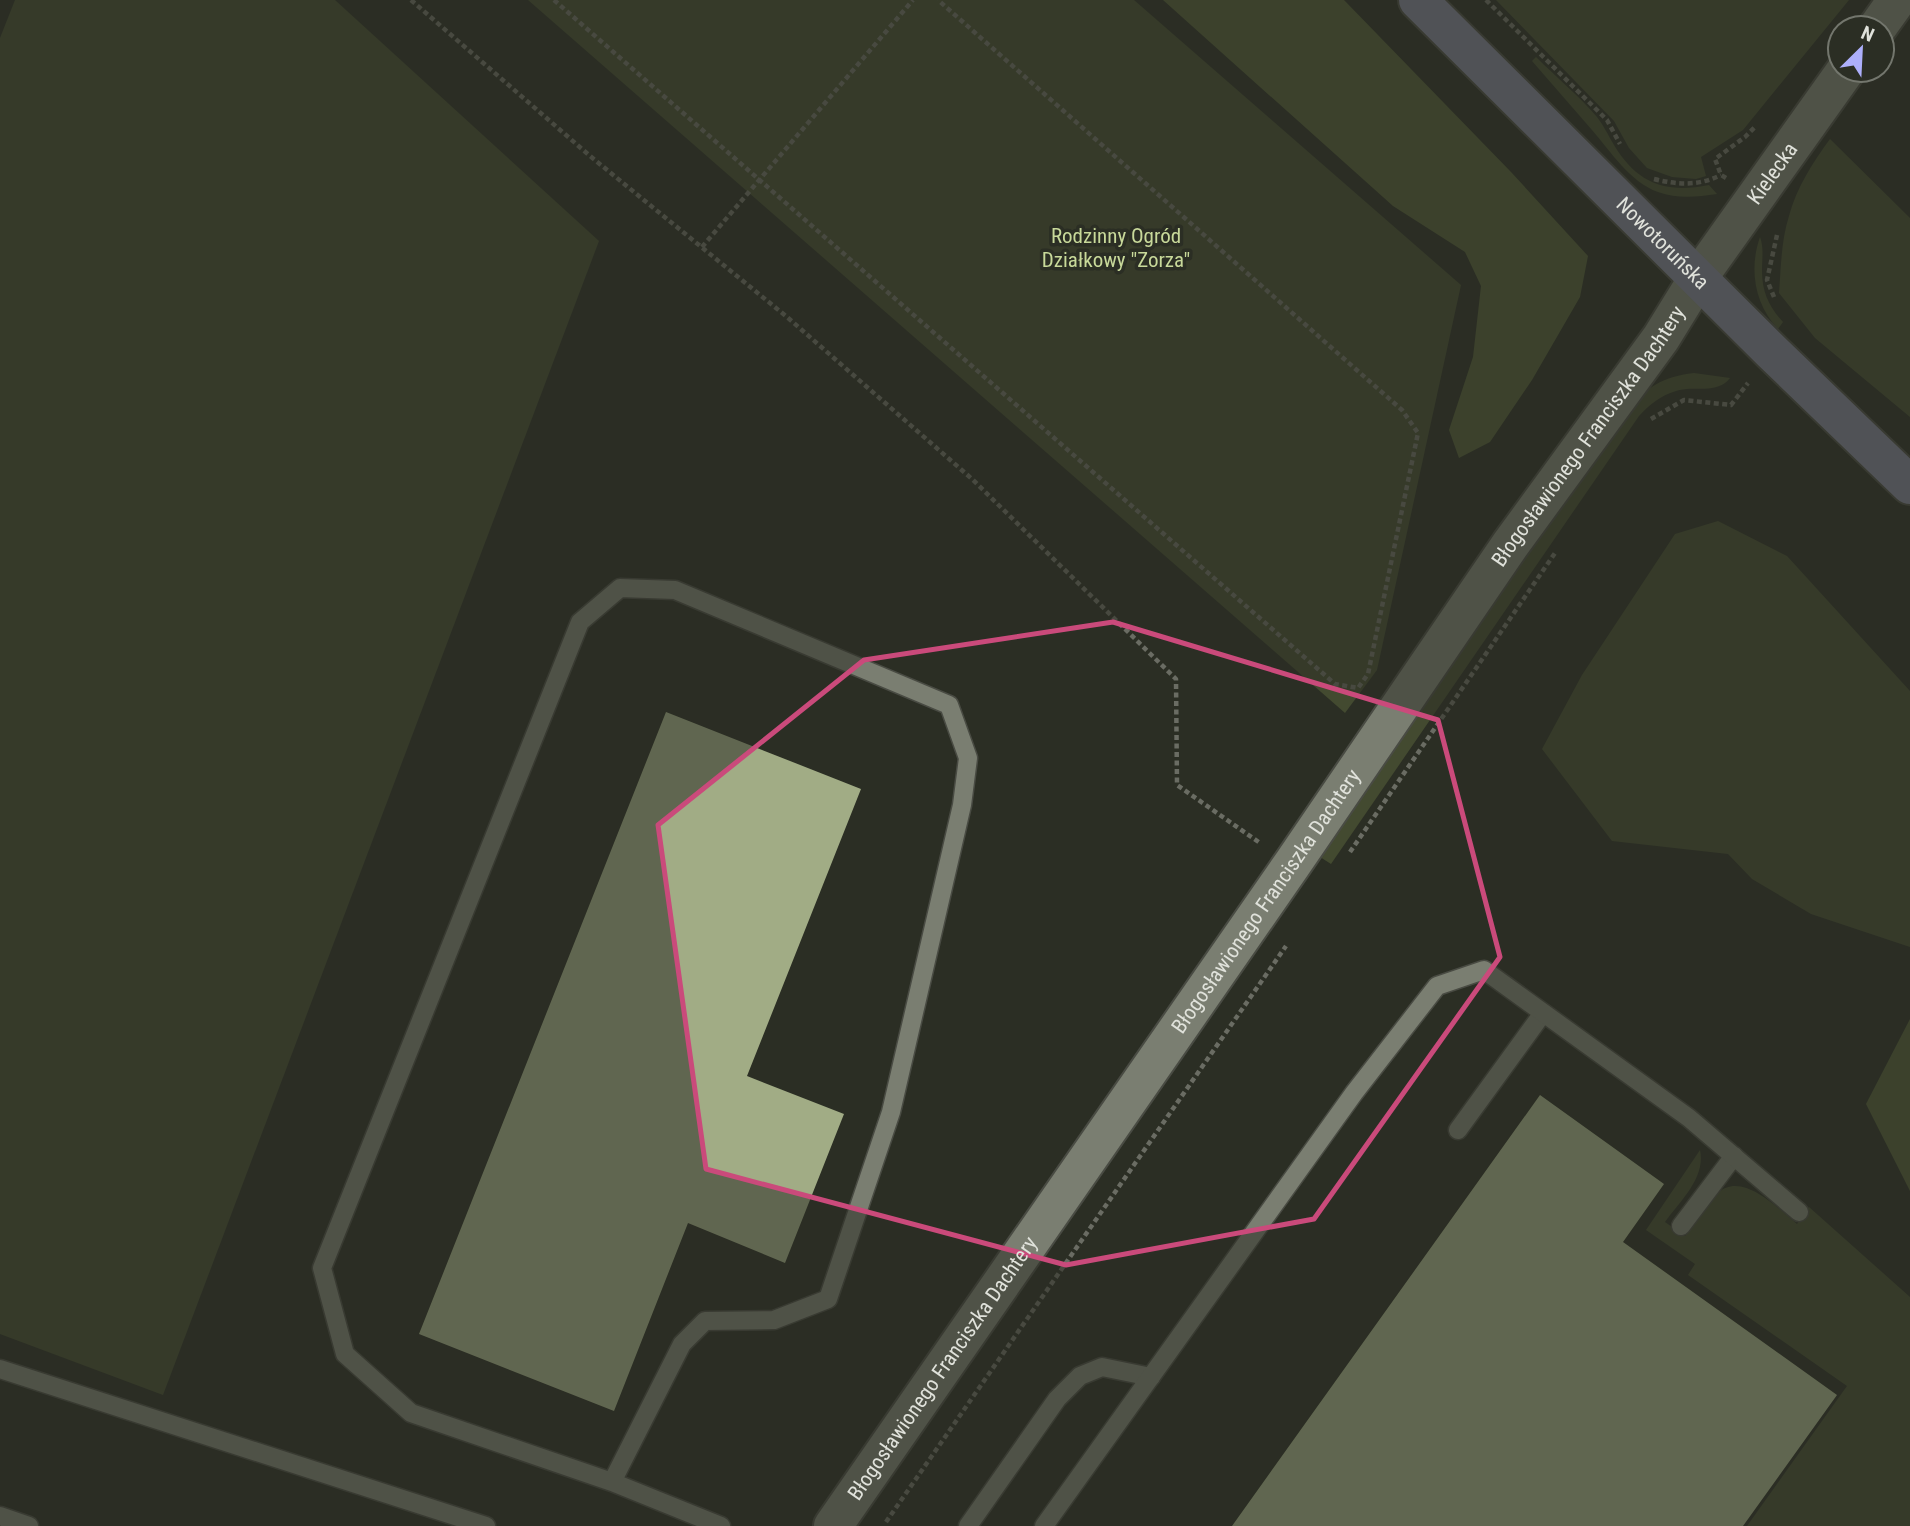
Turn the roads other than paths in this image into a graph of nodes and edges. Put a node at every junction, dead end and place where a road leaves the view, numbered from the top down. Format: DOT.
graph roads {
  1 [pos="1418,0"];
  2 [pos="1836,84"];
  3 [pos="1698,278"];
  4 [pos="1910,485"];
  5 [pos="1543,1013"];
  6 [pos="1458,1130"];
  7 [pos="1734,1156"];
  8 [pos="1799,1212"];
  9 [pos="1681,1226"];
  10 [pos="0,1368"];
  11 [pos="1151,1377"];
  12 [pos="612,1482"];
  13 [pos="0,1516"];
  14 [pos="29,1526"];
  15 [pos="486,1526"];
  16 [pos="721,1526"];
  17 [pos="833,1526"];
  18 [pos="968,1526"];
  19 [pos="1044,1526"];
  1 -- 3 [label="main road, Nowotoruńska"];
  2 -- 3 [label="street, Kielecka"];
  3 -- 4 [label="main road, Nowotoruńska"];
  3 -- 17 [label="street, Błogosławionego Franciszka Dachtery"];
  5 -- 6 [label="lane"];
  5 -- 7 [label="lane"];
  5 -- 11 [label="lane"];
  7 -- 8 [label="lane"];
  7 -- 9 [label="lane"];
  10 -- 15 [label="lane"];
  11 -- 18 [label="lane"];
  11 -- 19 [label="lane"];
  12 -- 12 [label="lane"];
  12 -- 16 [label="lane"];
  13 -- 14 [label="lane"];
}
